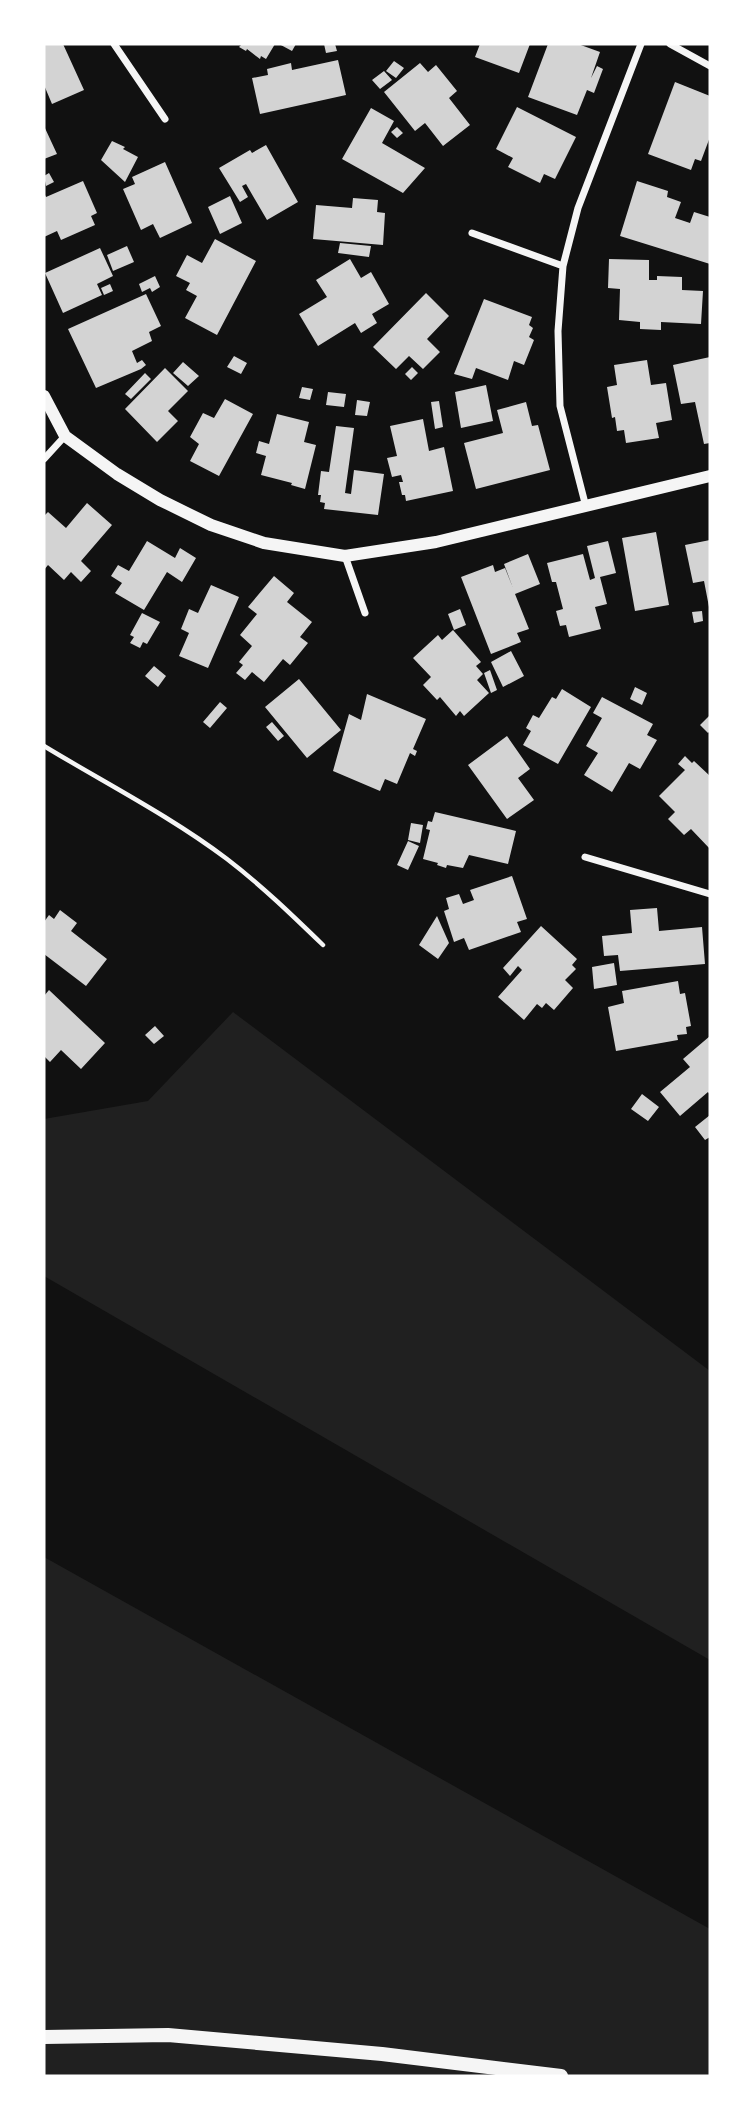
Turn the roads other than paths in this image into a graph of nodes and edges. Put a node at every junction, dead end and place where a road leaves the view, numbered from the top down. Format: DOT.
graph roads {
  1 [pos="114,44"];
  2 [pos="641,44"];
  3 [pos="670,44"];
  4 [pos="710,66"];
  5 [pos="165,119"];
  6 [pos="472,233"];
  7 [pos="563,266"];
  8 [pos="44,396"];
  9 [pos="65,436"];
  10 [pos="44,459"];
  11 [pos="710,476"];
  12 [pos="586,507"];
  13 [pos="345,556"];
  14 [pos="365,613"];
  15 [pos="585,857"];
  16 [pos="710,894"];
  17 [pos="44,2037"];
  18 [pos="561,2076"];
  1 -- 5 [label="street"];
  2 -- 7 [label="street"];
  3 -- 4 [label="street"];
  6 -- 7 [label="street"];
  7 -- 12 [label="street"];
  8 -- 9 [label="street"];
  9 -- 10 [label="street"];
  9 -- 13 [label="street"];
  11 -- 12 [label="street"];
  12 -- 13 [label="street"];
  13 -- 14 [label="street"];
  15 -- 16 [label="street"];
  17 -- 18 [label="main road"];
}
